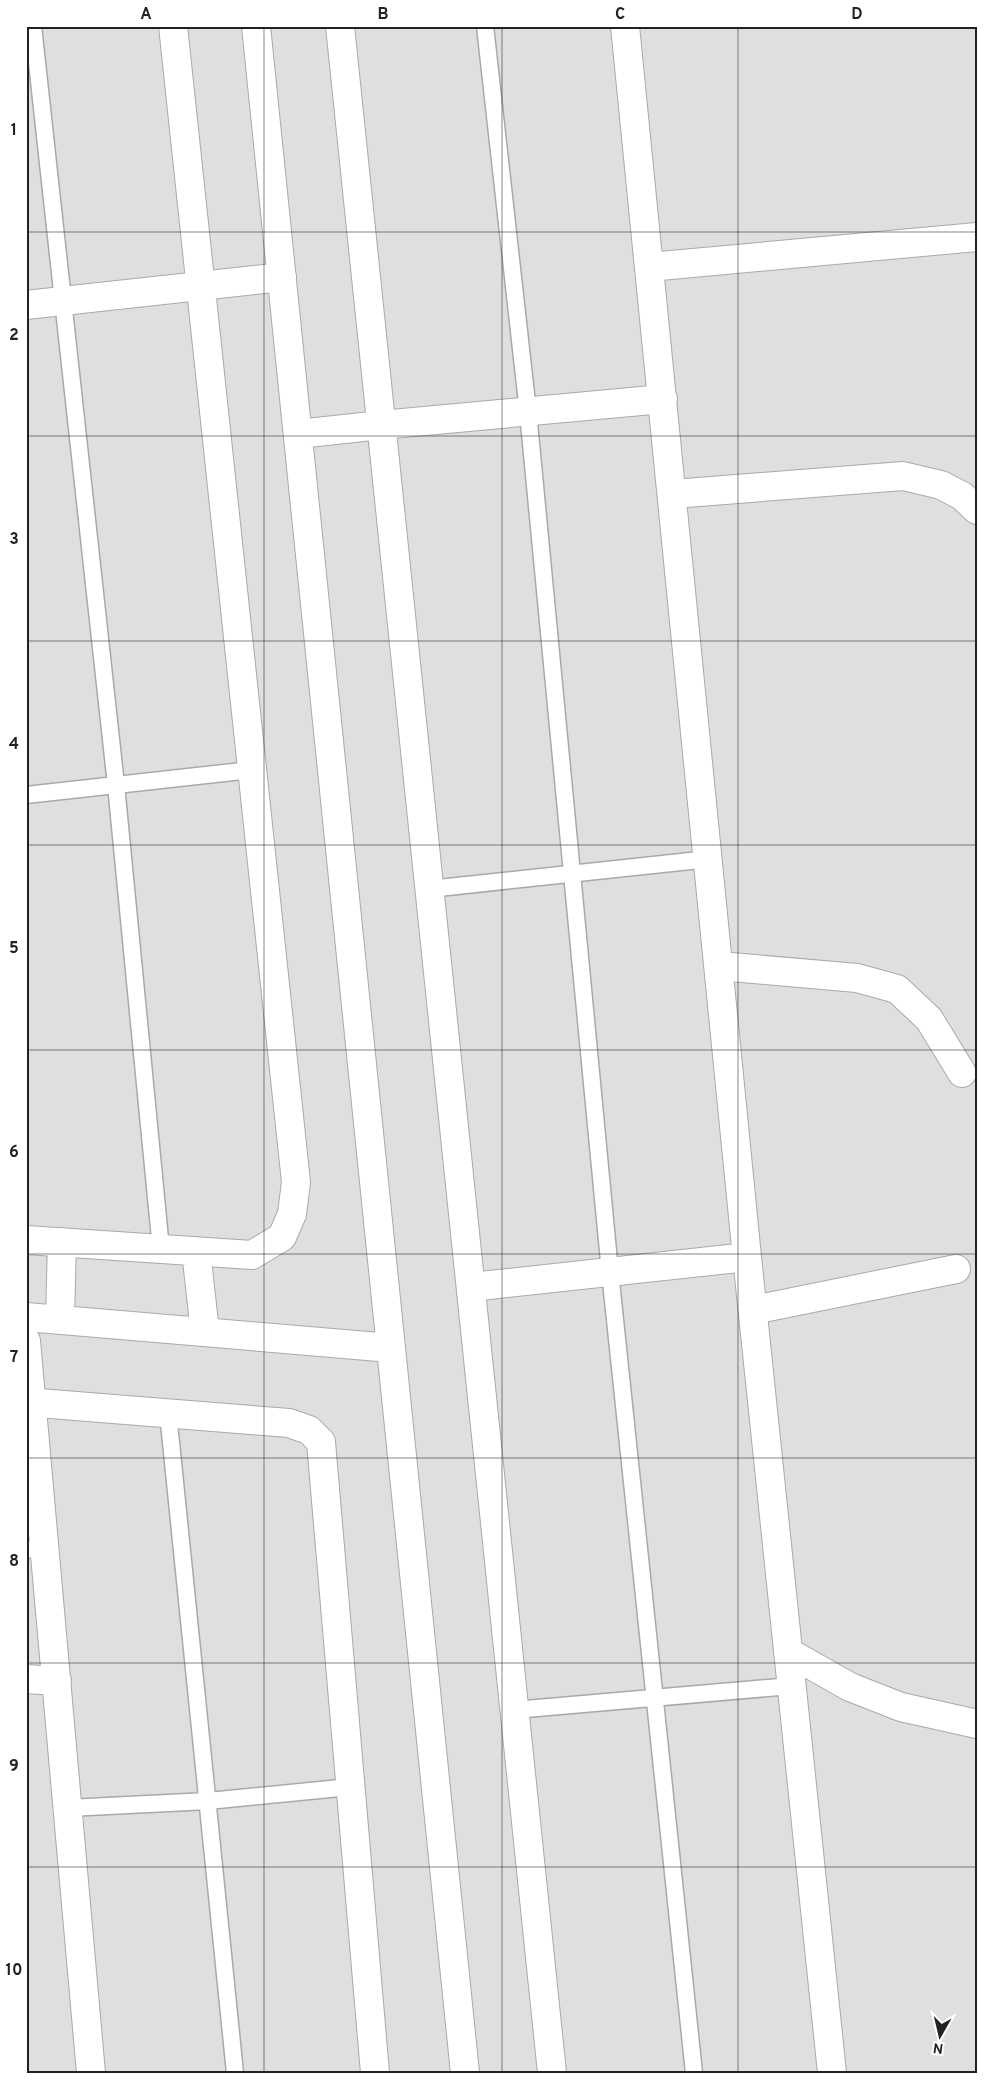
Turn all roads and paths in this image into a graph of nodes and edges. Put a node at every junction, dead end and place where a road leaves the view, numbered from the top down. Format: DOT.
graph roads {
  1 [pos="33,26"];
  2 [pos="173,26"];
  3 [pos="256,26"];
  4 [pos="340,26"];
  5 [pos="485,26"];
  6 [pos="625,26"];
  7 [pos="977,237"];
  8 [pos="649,267"];
  9 [pos="282,276"];
  10 [pos="200,285"];
  11 [pos="64,300"];
  12 [pos="26,305"];
  13 [pos="663,399"];
  14 [pos="528,412"];
  15 [pos="381,424"];
  16 [pos="298,434"];
  17 [pos="673,494"];
  18 [pos="977,510"];
  19 [pos="251,770"];
  20 [pos="116,785"];
  21 [pos="26,795"];
  22 [pos="709,859"];
  23 [pos="572,874"];
  24 [pos="429,889"];
  25 [pos="720,966"];
  26 [pos="962,1074"];
  27 [pos="26,1240"];
  28 [pos="62,1242"];
  29 [pos="161,1249"];
  30 [pos="196,1251"];
  31 [pos="747,1257"];
  32 [pos="956,1269"];
  33 [pos="610,1272"];
  34 [pos="471,1287"];
  35 [pos="753,1310"];
  36 [pos="26,1317"];
  37 [pos="60,1319"];
  38 [pos="205,1332"];
  39 [pos="26,1342"];
  40 [pos="391,1348"];
  41 [pos="29,1402"];
  42 [pos="168,1414"];
  43 [pos="36,1550"];
  44 [pos="788,1652"];
  45 [pos="26,1679"];
  46 [pos="57,1681"];
  47 [pos="791,1686"];
  48 [pos="653,1698"];
  49 [pos="514,1710"];
  50 [pos="977,1724"];
  51 [pos="350,1787"];
  52 [pos="208,1801"];
  53 [pos="68,1808"];
  54 [pos="91,2073"];
  55 [pos="235,2073"];
  56 [pos="375,2073"];
  57 [pos="465,2073"];
  58 [pos="552,2073"];
  59 [pos="694,2073"];
  60 [pos="832,2073"];
  1 -- 11 [label="lane"];
  2 -- 10 [label="street"];
  3 -- 9 [label="street"];
  4 -- 15 [label="street"];
  5 -- 14 [label="lane"];
  6 -- 8 [label="street"];
  7 -- 8 [label="street"];
  8 -- 13 [label="street"];
  9 -- 10 [label="street"];
  9 -- 16 [label="street"];
  10 -- 11 [label="street"];
  10 -- 19 [label="street"];
  11 -- 12 [label="street"];
  11 -- 20 [label="lane"];
  13 -- 14 [label="street"];
  13 -- 17 [label="street"];
  14 -- 15 [label="street"];
  14 -- 23 [label="lane"];
  15 -- 16 [label="street"];
  15 -- 24 [label="street"];
  16 -- 40 [label="street"];
  17 -- 18 [label="street"];
  17 -- 22 [label="street"];
  19 -- 20 [label="lane"];
  19 -- 30 [label="street"];
  20 -- 21 [label="lane"];
  20 -- 29 [label="lane"];
  22 -- 23 [label="lane"];
  22 -- 25 [label="street"];
  23 -- 24 [label="lane"];
  23 -- 33 [label="lane"];
  24 -- 34 [label="street"];
  25 -- 26 [label="street"];
  25 -- 31 [label="street"];
  27 -- 28 [label="street"];
  28 -- 29 [label="street"];
  28 -- 37 [label="street"];
  29 -- 30 [label="street"];
  30 -- 38 [label="street"];
  31 -- 33 [label="street"];
  31 -- 35 [label="street"];
  32 -- 35 [label="street"];
  33 -- 34 [label="street"];
  33 -- 48 [label="lane"];
  34 -- 49 [label="street"];
  35 -- 44 [label="street"];
  36 -- 37 [label="street"];
  37 -- 38 [label="street"];
  38 -- 40 [label="street"];
  39 -- 41 [label="street"];
  40 -- 57 [label="street"];
  41 -- 42 [label="street"];
  41 -- 43 [label="street"];
  42 -- 51 [label="street"];
  42 -- 52 [label="lane"];
  43 -- 46 [label="street"];
  44 -- 47 [label="street"];
  44 -- 50 [label="street"];
  45 -- 46 [label="street"];
  46 -- 53 [label="street"];
  47 -- 48 [label="lane"];
  47 -- 60 [label="street"];
  48 -- 49 [label="lane"];
  48 -- 59 [label="lane"];
  49 -- 58 [label="street"];
  51 -- 52 [label="lane"];
  51 -- 56 [label="street"];
  52 -- 53 [label="lane"];
  52 -- 55 [label="lane"];
  53 -- 54 [label="street"];
}
